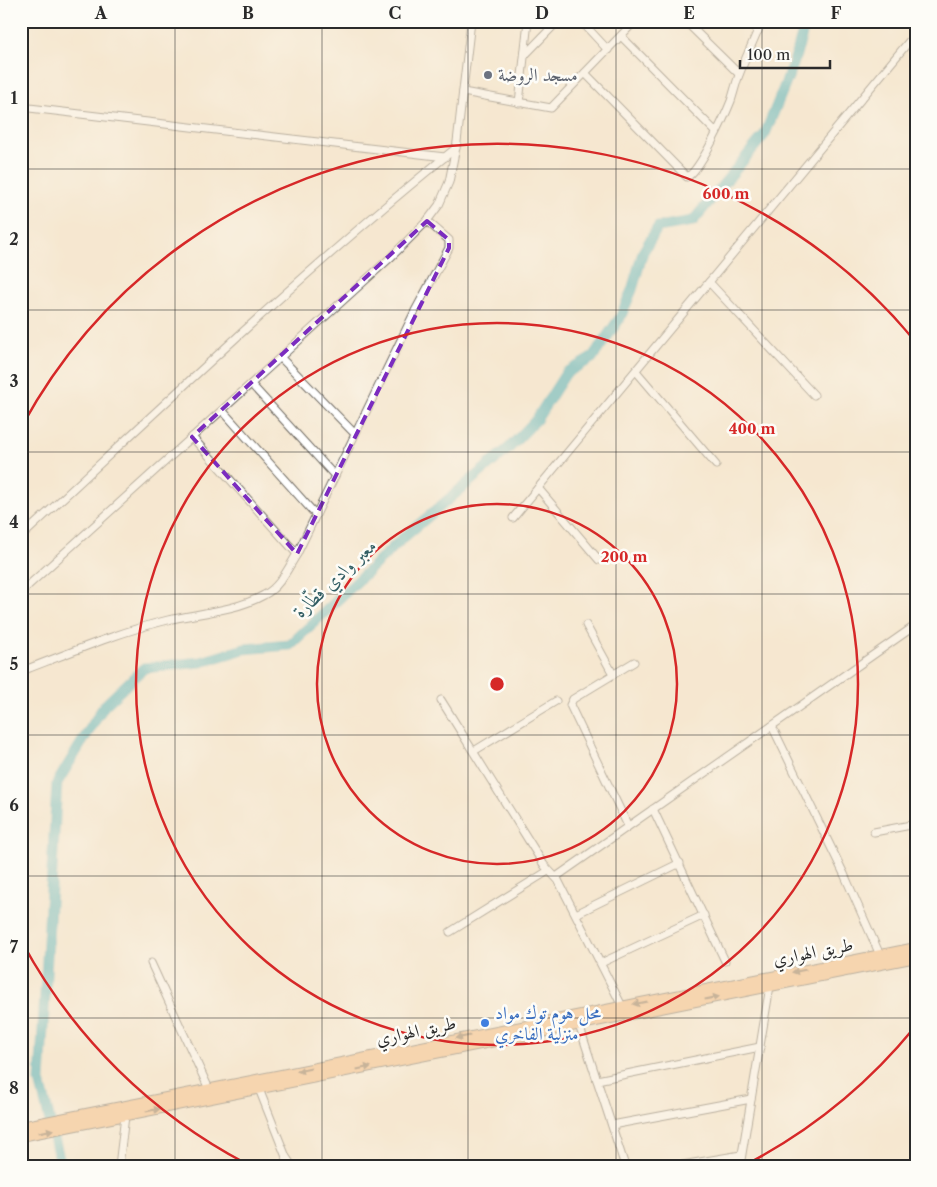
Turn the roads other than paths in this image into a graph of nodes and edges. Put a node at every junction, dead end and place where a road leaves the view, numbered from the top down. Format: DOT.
graph roads {
  1 [pos="471,21"];
  2 [pos="528,21"];
  3 [pos="558,21"];
  4 [pos="581,21"];
  5 [pos="635,21"];
  6 [pos="685,21"];
  7 [pos="748,21"];
  8 [pos="762,21"];
  9 [pos="758,31"];
  10 [pos="916,33"];
  11 [pos="621,36"];
  12 [pos="608,50"];
  13 [pos="524,55"];
  14 [pos="585,73"];
  15 [pos="739,74"];
  16 [pos="463,92"];
  17 [pos="519,102"];
  18 [pos="21,107"];
  19 [pos="716,132"];
  20 [pos="456,148"];
  21 [pos="445,157"];
  22 [pos="427,222"];
  23 [pos="709,282"];
  24 [pos="281,358"];
  25 [pos="636,371"];
  26 [pos="252,384"];
  27 [pos="814,395"];
  28 [pos="222,410"];
  29 [pos="355,434"];
  30 [pos="192,437"];
  31 [pos="716,464"];
  32 [pos="335,476"];
  33 [pos="538,488"];
  34 [pos="316,515"];
  35 [pos="513,518"];
  36 [pos="21,537"];
  37 [pos="297,554"];
  38 [pos="599,560"];
  39 [pos="21,592"];
  40 [pos="916,625"];
  41 [pos="586,626"];
  42 [pos="634,662"];
  43 [pos="27,669"];
  44 [pos="613,674"];
  45 [pos="441,700"];
  46 [pos="556,701"];
  47 [pos="772,726"];
  48 [pos="474,752"];
  49 [pos="653,809"];
  50 [pos="628,826"];
  51 [pos="916,827"];
  52 [pos="874,832"];
  53 [pos="680,863"];
  54 [pos="548,871"];
  55 [pos="556,877"];
  56 [pos="576,914"];
  57 [pos="704,915"];
  58 [pos="450,932"];
  59 [pos="916,948"];
  60 [pos="880,955"];
  61 [pos="916,957"];
  62 [pos="726,961"];
  63 [pos="151,963"];
  64 [pos="602,963"];
  65 [pos="770,986"];
  66 [pos="622,1006"];
  67 [pos="580,1025"];
  68 [pos="491,1037"];
  69 [pos="760,1047"];
  70 [pos="598,1080"];
  71 [pos="259,1088"];
  72 [pos="209,1089"];
  73 [pos="751,1099"];
  74 [pos="125,1116"];
  75 [pos="70,1122"];
  76 [pos="612,1125"];
  77 [pos="21,1127"];
  78 [pos="21,1136"];
  79 [pos="741,1156"];
  80 [pos="119,1166"];
  81 [pos="292,1166"];
  82 [pos="625,1166"];
  83 [pos="676,1166"];
  84 [pos="740,1166"];
  1 -- 16 [label="street"];
  2 -- 13 [label="street"];
  3 -- 13 [label="street"];
  4 -- 12 [label="street"];
  5 -- 11 [label="street"];
  6 -- 15 [label="street"];
  7 -- 9 [label="street"];
  8 -- 9 [label="street"];
  9 -- 15 [label="street"];
  10 -- 23 [label="street"];
  11 -- 12 [label="street"];
  11 -- 19 [label="street"];
  12 -- 14 [label="street"];
  13 -- 17 [label="street"];
  14 -- 17 [label="street"];
  14 -- 19 [label="street"];
  15 -- 19 [label="street"];
  16 -- 17 [label="street"];
  16 -- 20 [label="street"];
  18 -- 21 [label="street"];
  20 -- 21 [label="street"];
  20 -- 22 [label="street"];
  21 -- 36 [label="street"];
  22 -- 24 [label="street"];
  22 -- 29 [label="street"];
  23 -- 25 [label="street"];
  23 -- 27 [label="street"];
  24 -- 26 [label="street"];
  24 -- 29 [label="street"];
  25 -- 31 [label="street"];
  25 -- 33 [label="street"];
  26 -- 28 [label="street"];
  26 -- 32 [label="street"];
  28 -- 30 [label="street"];
  28 -- 34 [label="street"];
  29 -- 32 [label="street"];
  30 -- 37 [label="street"];
  30 -- 39 [label="street"];
  32 -- 34 [label="street"];
  33 -- 35 [label="street"];
  33 -- 38 [label="street"];
  34 -- 37 [label="street"];
  37 -- 43 [label="street"];
  40 -- 47 [label="street"];
  41 -- 44 [label="street"];
  42 -- 44 [label="street"];
  44 -- 50 [label="street"];
  45 -- 48 [label="street"];
  46 -- 48 [label="street"];
  47 -- 49 [label="street"];
  47 -- 60 [label="street"];
  48 -- 54 [label="street"];
  49 -- 50 [label="street"];
  49 -- 53 [label="street"];
  50 -- 55 [label="street"];
  51 -- 52 [label="street"];
  53 -- 56 [label="street"];
  53 -- 57 [label="street"];
  54 -- 55 [label="street"];
  54 -- 58 [label="street"];
  55 -- 56 [label="street"];
  56 -- 64 [label="street"];
  57 -- 62 [label="street"];
  57 -- 64 [label="street"];
  59 -- 60 [label="highway, طريق الهواري"];
  60 -- 66 [label="highway, طريق الهواري, one-way"];
  61 -- 65 [label="highway, طريق الهواري"];
  63 -- 72 [label="street"];
  64 -- 66 [label="street"];
  67 -- 65 [label="highway, طريق الهواري, one-way"];
  65 -- 69 [label="street"];
  66 -- 68 [label="highway, طريق الهواري"];
  67 -- 68 [label="highway, طريق الهواري"];
  67 -- 70 [label="street"];
  71 -- 68 [label="highway, طريق الهواري, one-way"];
  68 -- 72 [label="highway, طريق الهواري, one-way"];
  69 -- 70 [label="street"];
  69 -- 73 [label="street"];
  70 -- 76 [label="street"];
  74 -- 71 [label="highway, طريق الهواري, one-way"];
  71 -- 81 [label="street"];
  72 -- 75 [label="highway, طريق الهواري"];
  73 -- 76 [label="street"];
  73 -- 79 [label="street"];
  74 -- 75 [label="highway, طريق الهواري"];
  74 -- 80 [label="street"];
  75 -- 77 [label="highway"];
  78 -- 75 [label="highway, one-way"];
  76 -- 82 [label="street"];
  79 -- 83 [label="street"];
  79 -- 84 [label="street"];
}
